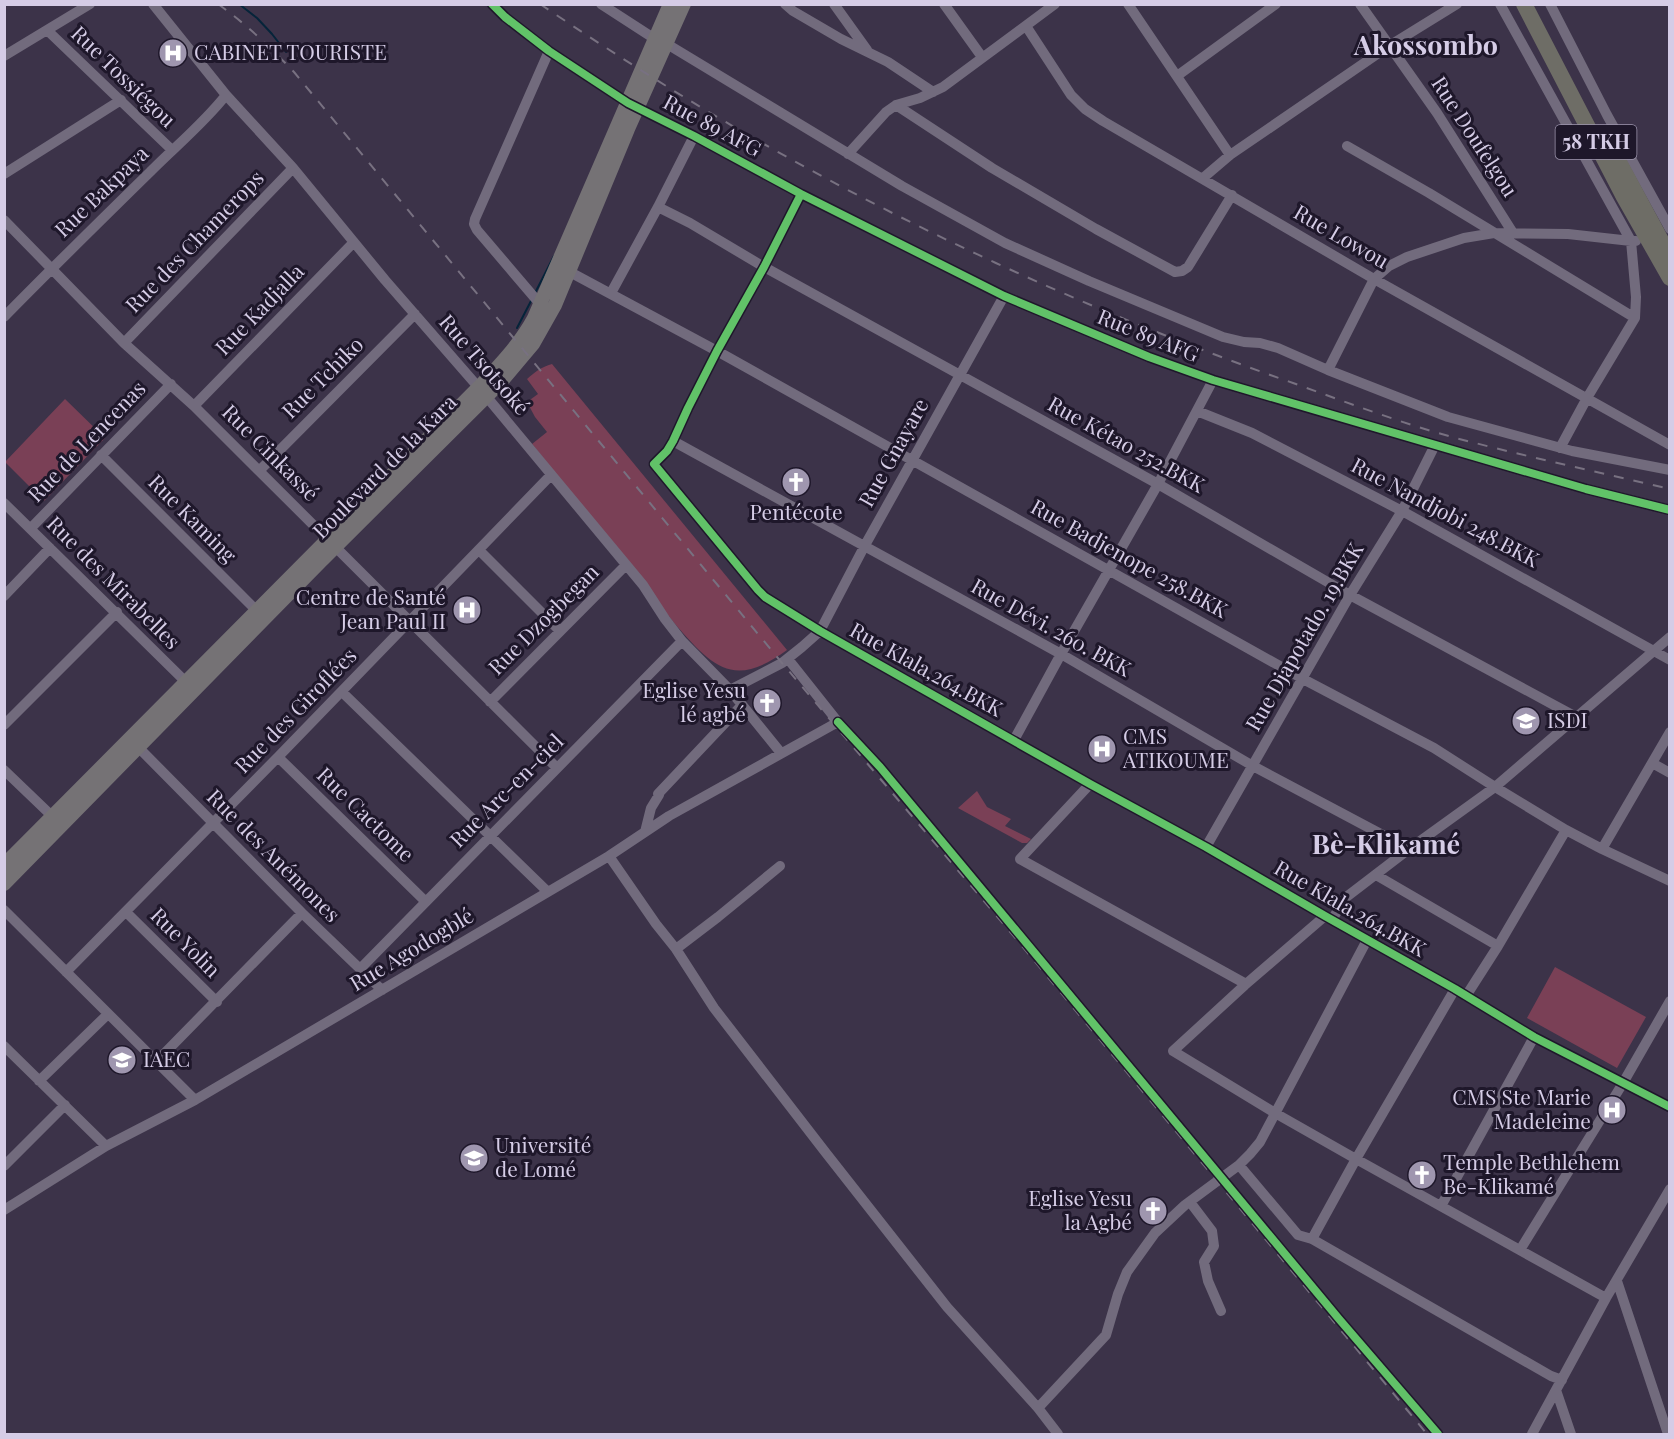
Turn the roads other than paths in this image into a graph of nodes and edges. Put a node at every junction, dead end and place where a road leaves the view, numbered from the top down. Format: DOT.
graph roads {
  1 [pos="90,4"];
  2 [pos="153,4"];
  3 [pos="492,4"];
  4 [pos="601,4"];
  5 [pos="670,4"];
  6 [pos="684,4"];
  7 [pos="785,4"];
  8 [pos="834,4"];
  9 [pos="945,4"];
  10 [pos="1055,4"];
  11 [pos="1128,4"];
  12 [pos="1360,4"];
  13 [pos="1457,4"];
  14 [pos="1500,4"];
  15 [pos="1524,4"];
  16 [pos="1535,4"];
  17 [pos="1550,4"];
  18 [pos="1270,6"];
  19 [pos="1026,26"];
  20 [pos="48,32"];
  21 [pos="661,41"];
  22 [pos="1389,46"];
  23 [pos="549,51"];
  24 [pos="868,52"];
  25 [pos="4,56"];
  26 [pos="982,57"];
  27 [pos="1177,76"];
  28 [pos="933,92"];
  29 [pos="226,95"];
  30 [pos="121,100"];
  31 [pos="896,105"];
  32 [pos="638,108"];
  33 [pos="694,136"];
  34 [pos="1347,146"];
  35 [pos="172,150"];
  36 [pos="848,154"];
  37 [pos="1230,155"];
  38 [pos="293,168"];
  39 [pos="4,174"];
  40 [pos="1203,178"];
  41 [pos="801,194"];
  42 [pos="1232,195"];
  43 [pos="658,207"];
  44 [pos="4,220"];
  45 [pos="1494,233"];
  46 [pos="1513,233"];
  47 [pos="1654,233"];
  48 [pos="354,242"];
  49 [pos="1670,256"];
  50 [pos="52,267"];
  51 [pos="764,267"];
  52 [pos="571,273"];
  53 [pos="1670,278"];
  54 [pos="1374,279"];
  55 [pos="611,293"];
  56 [pos="1004,296"];
  57 [pos="540,304"];
  58 [pos="415,314"];
  59 [pos="4,317"];
  60 [pos="1635,318"];
  61 [pos="530,337"];
  62 [pos="124,343"];
  63 [pos="717,351"];
  64 [pos="1328,370"];
  65 [pos="960,376"];
  66 [pos="1213,380"];
  67 [pos="171,384"];
  68 [pos="482,392"];
  69 [pos="1587,398"];
  70 [pos="194,406"];
  71 [pos="1197,411"];
  72 [pos="673,441"];
  73 [pos="1435,445"];
  74 [pos="1670,445"];
  75 [pos="1560,448"];
  76 [pos="101,455"];
  77 [pos="912,461"];
  78 [pos="260,470"];
  79 [pos="1670,470"];
  80 [pos="551,475"];
  81 [pos="1158,484"];
  82 [pos="4,503"];
  83 [pos="1670,510"];
  84 [pos="1402,511"];
  85 [pos="31,528"];
  86 [pos="335,547"];
  87 [pos="864,547"];
  88 [pos="50,548"];
  89 [pos="479,550"];
  90 [pos="626,565"];
  91 [pos="1109,571"];
  92 [pos="1350,595"];
  93 [pos="4,596"];
  94 [pos="256,610"];
  95 [pos="117,612"];
  96 [pos="410,622"];
  97 [pos="560,631"];
  98 [pos="820,631"];
  99 [pos="1670,637"];
  100 [pos="682,641"];
  101 [pos="1653,651"];
  102 [pos="795,653"];
  103 [pos="1061,654"];
  104 [pos="1670,660"];
  105 [pos="1303,679"];
  106 [pos="190,686"];
  107 [pos="730,690"];
  108 [pos="342,692"];
  109 [pos="490,702"];
  110 [pos="743,706"];
  111 [pos="1576,717"];
  112 [pos="838,722"];
  113 [pos="4,725"];
  114 [pos="1670,732"];
  115 [pos="1014,740"];
  116 [pos="139,748"];
  117 [pos="781,753"];
  118 [pos="278,757"];
  119 [pos="1652,763"];
  120 [pos="1253,766"];
  121 [pos="557,768"];
  122 [pos="4,770"];
  123 [pos="1670,773"];
  124 [pos="1090,784"];
  125 [pos="1495,787"];
  126 [pos="53,817"];
  127 [pos="213,824"];
  128 [pos="1566,830"];
  129 [pos="645,831"];
  130 [pos="489,836"];
  131 [pos="1206,847"];
  132 [pos="1409,849"];
  133 [pos="1602,849"];
  134 [pos="609,856"];
  135 [pos="4,865"];
  136 [pos="780,866"];
  137 [pos="1376,875"];
  138 [pos="1670,881"];
  139 [pos="4,884"];
  140 [pos="548,892"];
  141 [pos="425,902"];
  142 [pos="4,910"];
  143 [pos="126,912"];
  144 [pos="302,913"];
  145 [pos="1328,918"];
  146 [pos="1367,940"];
  147 [pos="1498,946"];
  148 [pos="676,949"];
  149 [pos="360,969"];
  150 [pos="66,972"];
  151 [pos="1246,984"];
  152 [pos="1455,988"];
  153 [pos="382,990"];
  154 [pos="1466,996"];
  155 [pos="1670,1000"];
  156 [pos="217,1002"];
  157 [pos="108,1014"];
  158 [pos="1534,1037"];
  159 [pos="4,1046"];
  160 [pos="156,1062"];
  161 [pos="39,1081"];
  162 [pos="1623,1083"];
  163 [pos="195,1100"];
  164 [pos="65,1105"];
  165 [pos="1670,1107"];
  166 [pos="1275,1113"];
  167 [pos="106,1146"];
  168 [pos="1356,1159"];
  169 [pos="1239,1165"];
  170 [pos="4,1166"];
  171 [pos="1222,1179"];
  172 [pos="1670,1190"];
  173 [pos="1190,1202"];
  174 [pos="1441,1206"];
  175 [pos="4,1210"];
  176 [pos="1312,1239"];
  177 [pos="1520,1250"];
  178 [pos="1617,1281"];
  179 [pos="1606,1298"];
  180 [pos="1221,1311"];
  181 [pos="1562,1380"];
  182 [pos="1556,1390"];
  183 [pos="1038,1408"];
  184 [pos="1058,1434"];
  185 [pos="1438,1434"];
  186 [pos="1532,1434"];
  187 [pos="1572,1434"];
  188 [pos="1668,1434"];
  1 -- 20 [label="street"];
  2 -- 29 [label="street, Rue Tsotsoké"];
  3 -- 23 [label="street, Rue 89 AFG"];
  4 -- 21 [label="street"];
  5 -- 21 [label="main road, Boulevard de la Kara"];
  6 -- 21 [label="main road, Boulevard de la Kara"];
  7 -- 24 [label="street"];
  8 -- 24 [label="street"];
  9 -- 26 [label="street"];
  10 -- 19 [label="street"];
  11 -- 27 [label="street"];
  12 -- 22 [label="street, Rue Doufelgou"];
  13 -- 22 [label="street"];
  14 -- 47 [label="street"];
  15 -- 47 [label="highway, 58 TKH"];
  16 -- 47 [label="highway, 58 TKH"];
  17 -- 47 [label="street"];
  18 -- 27 [label="street"];
  19 -- 26 [label="street"];
  19 -- 40 [label="street, Rue Lowou"];
  20 -- 25 [label="street"];
  20 -- 30 [label="street, Rue Tossiégou"];
  21 -- 32 [label="main road, Boulevard de la Kara"];
  21 -- 36 [label="street"];
  22 -- 37 [label="street"];
  22 -- 46 [label="street, Rue Doufelgou"];
  23 -- 32 [label="street, Rue 89 AFG"];
  23 -- 57 [label="street"];
  24 -- 28 [label="street"];
  26 -- 28 [label="street"];
  27 -- 37 [label="street"];
  28 -- 31 [label="street"];
  29 -- 35 [label="street, Rue Bakpaya"];
  29 -- 38 [label="street, Rue Tsotsoké"];
  30 -- 35 [label="street, Rue Tossiégou"];
  30 -- 39 [label="street"];
  31 -- 36 [label="street"];
  31 -- 42 [label="street"];
  32 -- 33 [label="street, Rue 89 AFG"];
  32 -- 52 [label="main road, Boulevard de la Kara"];
  32 -- 57 [label="main road, Boulevard de la Kara"];
  33 -- 41 [label="street, Rue 89 AFG"];
  33 -- 43 [label="street"];
  34 -- 45 [label="street"];
  35 -- 50 [label="street, Rue Bakpaya"];
  36 -- 64 [label="street"];
  37 -- 40 [label="street"];
  38 -- 48 [label="street, Rue Tsotsoké"];
  38 -- 62 [label="street, Rue des Chamerops"];
  40 -- 42 [label="street, Rue Lowou"];
  41 -- 51 [label="street"];
  41 -- 56 [label="street, Rue 89 AFG"];
  42 -- 54 [label="street, Rue Lowou"];
  43 -- 51 [label="street, Rue Kétao 252.BKK"];
  43 -- 55 [label="street"];
  44 -- 50 [label="street, Rue Cinkassé"];
  45 -- 46 [label="street"];
  45 -- 54 [label="street"];
  45 -- 60 [label="street"];
  46 -- 47 [label="street"];
  47 -- 49 [label="highway, 58 TKH"];
  47 -- 53 [label="highway, 58 TKH"];
  47 -- 60 [label="street"];
  48 -- 58 [label="street, Rue Tsotsoké"];
  48 -- 70 [label="street, Rue Kadjalla"];
  50 -- 59 [label="street, Rue Bakpaya"];
  50 -- 62 [label="street, Rue Cinkassé"];
  51 -- 63 [label="street"];
  51 -- 65 [label="street, Rue Kétao 252.BKK"];
  52 -- 55 [label="street, Rue Badjenope 258.BKK"];
  52 -- 61 [label="main road, Boulevard de la Kara"];
  54 -- 64 [label="street"];
  54 -- 69 [label="street, Rue Lowou"];
  55 -- 63 [label="street, Rue Badjenope 258.BKK"];
  56 -- 65 [label="street, Rue Gnayare"];
  56 -- 66 [label="street, Rue 89 AFG"];
  57 -- 61 [label="main road, Boulevard de la Kara"];
  58 -- 68 [label="street, Rue Tsotsoké"];
  58 -- 78 [label="street, Rue Tchiko"];
  60 -- 69 [label="street"];
  61 -- 68 [label="main road, Boulevard de la Kara"];
  62 -- 67 [label="street, Rue Cinkassé"];
  63 -- 72 [label="street"];
  63 -- 77 [label="street, Rue Badjenope 258.BKK"];
  64 -- 75 [label="street"];
  65 -- 77 [label="street, Rue Gnayare"];
  65 -- 81 [label="street, Rue Kétao 252.BKK"];
  66 -- 71 [label="street"];
  66 -- 73 [label="street, Rue 89 AFG"];
  67 -- 70 [label="street, Rue Cinkassé"];
  67 -- 76 [label="street, Rue de Lencenas"];
  68 -- 80 [label="street, Rue Tsotsoké"];
  68 -- 86 [label="main road, Boulevard de la Kara"];
  69 -- 74 [label="street, Rue Lowou"];
  69 -- 75 [label="street"];
  70 -- 78 [label="street, Rue Cinkassé"];
  71 -- 81 [label="street"];
  71 -- 84 [label="street, Rue Nandjobi 248.BKK"];
  72 -- 87 [label="street, Rue Dévi. 260. BKK"];
  72 -- 98 [label="street, Rue Klala,264.BKK"];
  73 -- 83 [label="street, Rue 89 AFG"];
  73 -- 84 [label="street, Rue Djapotado. 19.BKK"];
  75 -- 79 [label="street"];
  76 -- 85 [label="street, Rue de Lencenas"];
  76 -- 94 [label="street, Rue Kaming"];
  77 -- 87 [label="street, Rue Gnayare"];
  77 -- 91 [label="street, Rue Badjenope 258.BKK"];
  78 -- 86 [label="street, Rue Cinkassé"];
  80 -- 89 [label="street, Rue des Giroflées"];
  80 -- 90 [label="street, Rue Tsotsoké"];
  81 -- 91 [label="street"];
  81 -- 92 [label="street, Rue Kétao 252.BKK"];
  82 -- 85 [label="street, Rue des Mirabelles"];
  84 -- 92 [label="street, Rue Djapotado. 19.BKK"];
  84 -- 101 [label="street, Rue Nandjobi 248.BKK"];
  85 -- 88 [label="street, Rue des Mirabelles"];
  86 -- 94 [label="main road, Boulevard de la Kara"];
  86 -- 96 [label="street, Rue Cinkassé"];
  86 -- 106 [label="main road, Boulevard de la Kara"];
  87 -- 98 [label="street, Rue Gnayare"];
  87 -- 103 [label="street, Rue Dévi. 260. BKK"];
  88 -- 93 [label="street"];
  88 -- 95 [label="street, Rue des Mirabelles"];
  89 -- 96 [label="street, Rue des Giroflées"];
  89 -- 97 [label="street"];
  90 -- 97 [label="street, Rue Dzogbegan"];
  90 -- 100 [label="street, Rue Tsotsoké"];
  91 -- 103 [label="street"];
  91 -- 105 [label="street, Rue Badjenope 258.BKK"];
  92 -- 105 [label="street, Rue Djapotado. 19.BKK"];
  92 -- 111 [label="street, Rue Kétao 252.BKK"];
  94 -- 106 [label="main road, Boulevard de la Kara"];
  95 -- 106 [label="street, Rue des Mirabelles"];
  95 -- 113 [label="street"];
  96 -- 108 [label="street, Rue des Giroflées"];
  96 -- 109 [label="street, Rue Cinkassé"];
  97 -- 109 [label="street, Rue Dzogbegan"];
  98 -- 102 [label="street"];
  98 -- 115 [label="street, Rue Klala,264.BKK"];
  99 -- 101 [label="street"];
  100 -- 107 [label="street, Rue Tsotsoké"];
  100 -- 121 [label="street, Rue Arc-en-ciel"];
  101 -- 104 [label="street, Rue Nandjobi 248.BKK"];
  101 -- 111 [label="street"];
  102 -- 107 [label="street"];
  102 -- 112 [label="street"];
  103 -- 115 [label="street"];
  103 -- 120 [label="street, Rue Dévi. 260. BKK"];
  105 -- 120 [label="street, Rue Djapotado. 19.BKK"];
  105 -- 125 [label="street, Rue Badjenope 258.BKK"];
  106 -- 116 [label="main road, Boulevard de la Kara"];
  106 -- 126 [label="main road, Boulevard de la Kara"];
  107 -- 110 [label="street, Rue Tsotsoké"];
  108 -- 118 [label="street, Rue des Giroflées"];
  108 -- 130 [label="street"];
  109 -- 121 [label="street, Rue Cinkassé"];
  110 -- 117 [label="street, Rue Tsotsoké"];
  110 -- 129 [label="street"];
  111 -- 125 [label="street"];
  112 -- 117 [label="street, Rue Agodogblé"];
  112 -- 171 [label="street"];
  114 -- 119 [label="street"];
  115 -- 124 [label="street, Rue Klala.264.BKK"];
  116 -- 127 [label="street, Rue des Anémones"];
  116 -- 139 [label="main road, Boulevard de la Kara"];
  117 -- 129 [label="street, Rue Agodogblé"];
  118 -- 127 [label="street, Rue des Giroflées"];
  118 -- 141 [label="street, Rue Cactome"];
  119 -- 123 [label="street"];
  119 -- 133 [label="street"];
  120 -- 131 [label="street, Rue Djapotado. 19.BKK"];
  120 -- 132 [label="street, Rue Dévi. 260. BKK"];
  121 -- 130 [label="street, Rue Arc-en-ciel"];
  122 -- 126 [label="street"];
  124 -- 131 [label="street, Rue Klala.264.BKK"];
  124 -- 151 [label="street"];
  125 -- 128 [label="street, Rue Badjenope 258.BKK"];
  125 -- 132 [label="street"];
  126 -- 135 [label="main road, Boulevard de la Kara"];
  127 -- 143 [label="street, Rue des Giroflées"];
  127 -- 144 [label="street, Rue des Anémones"];
  128 -- 133 [label="street, Rue Badjenope 258.BKK"];
  128 -- 147 [label="street"];
  129 -- 134 [label="street, Rue Agodogblé"];
  130 -- 140 [label="street"];
  130 -- 141 [label="street, Rue Arc-en-ciel"];
  131 -- 145 [label="street, Rue Klala.264.BKK"];
  132 -- 137 [label="street"];
  133 -- 138 [label="street, Rue Badjenope 258.BKK"];
  134 -- 140 [label="street, Rue Agodogblé"];
  134 -- 148 [label="street"];
  136 -- 148 [label="street"];
  137 -- 145 [label="street"];
  137 -- 147 [label="street"];
  140 -- 153 [label="street, Rue Agodogblé"];
  141 -- 149 [label="street, Rue Arc-en-ciel"];
  142 -- 150 [label="street"];
  143 -- 150 [label="street, Rue des Giroflées"];
  143 -- 156 [label="street, Rue Yolin"];
  144 -- 149 [label="street, Rue des Anémones"];
  144 -- 156 [label="street"];
  145 -- 146 [label="street, Rue Klala.264.BKK"];
  145 -- 151 [label="street"];
  146 -- 152 [label="street, Rue Klala.264.BKK"];
  146 -- 166 [label="street"];
  147 -- 154 [label="street"];
  148 -- 183 [label="street"];
  149 -- 153 [label="street, Rue des Anémones"];
  150 -- 157 [label="street"];
  151 -- 166 [label="street"];
  152 -- 154 [label="street, Rue Klala.264.BKK"];
  152 -- 168 [label="street"];
  153 -- 163 [label="street, Rue Agodogblé"];
  154 -- 158 [label="street, Rue Klala.264.BKK"];
  155 -- 162 [label="street"];
  156 -- 160 [label="street"];
  157 -- 160 [label="street"];
  157 -- 161 [label="street"];
  158 -- 162 [label="street, Rue Klala.264.BKK"];
  158 -- 174 [label="street"];
  159 -- 161 [label="street"];
  160 -- 163 [label="street"];
  161 -- 164 [label="street"];
  162 -- 165 [label="street, Rue Klala.264.BKK"];
  162 -- 177 [label="street"];
  163 -- 167 [label="street, Rue Agodogblé"];
  164 -- 167 [label="street"];
  164 -- 170 [label="street"];
  166 -- 168 [label="street"];
  166 -- 169 [label="street"];
  167 -- 175 [label="street, Rue Agodogblé"];
  168 -- 174 [label="street"];
  168 -- 176 [label="street"];
  169 -- 171 [label="street"];
  169 -- 176 [label="street"];
  171 -- 173 [label="street"];
  171 -- 185 [label="street"];
  172 -- 178 [label="street"];
  173 -- 180 [label="street"];
  173 -- 183 [label="street"];
  174 -- 177 [label="street"];
  176 -- 181 [label="street"];
  177 -- 179 [label="street"];
  178 -- 179 [label="street"];
  178 -- 188 [label="street"];
  179 -- 181 [label="street"];
  181 -- 182 [label="street"];
  182 -- 186 [label="street"];
  182 -- 187 [label="street"];
  183 -- 184 [label="street"];
}
